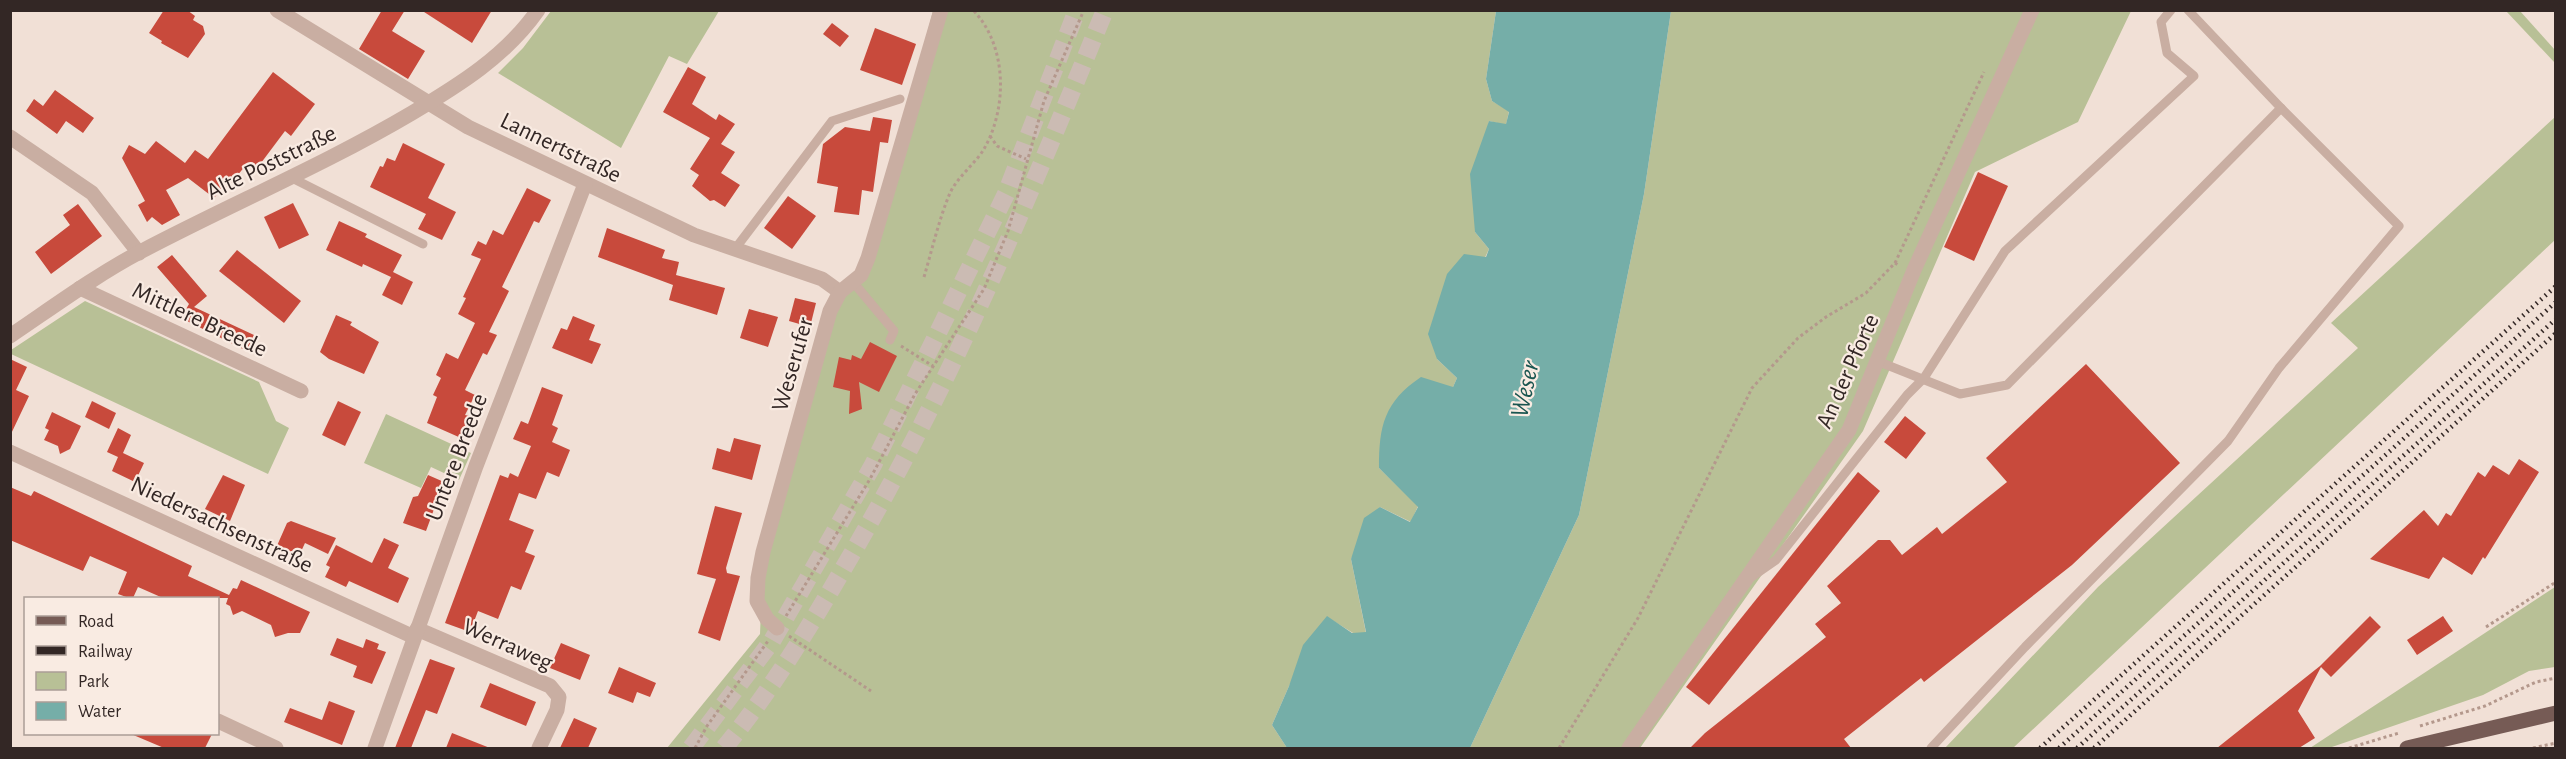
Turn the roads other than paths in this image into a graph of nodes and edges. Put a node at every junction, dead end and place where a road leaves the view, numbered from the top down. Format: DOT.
graph roads {
  1 [pos="277,10"];
  2 [pos="538,10"];
  3 [pos="941,10"];
  4 [pos="2032,10"];
  5 [pos="2171,10"];
  6 [pos="2188,10"];
  7 [pos="900,99"];
  8 [pos="428,103"];
  9 [pos="2281,108"];
  10 [pos="10,137"];
  11 [pos="291,177"];
  12 [pos="585,184"];
  13 [pos="423,244"];
  14 [pos="735,249"];
  15 [pos="139,253"];
  16 [pos="853,282"];
  17 [pos="80,288"];
  18 [pos="840,292"];
  19 [pos="10,336"];
  20 [pos="890,339"];
  21 [pos="1877,361"];
  22 [pos="1924,378"];
  23 [pos="301,391"];
  24 [pos="10,452"];
  25 [pos="1746,581"];
  26 [pos="777,628"];
  27 [pos="416,633"];
  28 [pos="2556,712"];
  29 [pos="219,721"];
  30 [pos="276,748"];
  31 [pos="375,748"];
  32 [pos="539,748"];
  33 [pos="1629,748"];
  34 [pos="1931,748"];
  35 [pos="2407,748"];
  1 -- 8 [label="street, Lannertstraße"];
  2 -- 8 [label="street, Alte Poststraße"];
  3 -- 16 [label="street, Weserufer"];
  4 -- 21 [label="street, An der Pforte"];
  5 -- 22 [label="lane"];
  6 -- 9 [label="lane"];
  7 -- 14 [label="lane"];
  8 -- 11 [label="street, Alte Poststraße"];
  8 -- 12 [label="street, Lannertstraße"];
  9 -- 22 [label="lane"];
  9 -- 34 [label="lane"];
  10 -- 15 [label="street"];
  11 -- 13 [label="lane"];
  11 -- 15 [label="street, Alte Poststraße"];
  12 -- 14 [label="street, Lannertstraße"];
  12 -- 27 [label="street, Untere Breede"];
  14 -- 18 [label="street, Lannertstraße"];
  15 -- 17 [label="street, Alte Poststraße"];
  16 -- 18 [label="street, Weserufer"];
  16 -- 20 [label="lane"];
  17 -- 19 [label="street, Alte Poststraße"];
  17 -- 23 [label="street, Mittlere Breede"];
  18 -- 26 [label="street, Weserufer"];
  21 -- 22 [label="lane"];
  21 -- 25 [label="street, An der Pforte"];
  22 -- 25 [label="lane"];
  24 -- 27 [label="street, Niedersachsenstraße"];
  25 -- 33 [label="street, An der Pforte"];
  27 -- 31 [label="street, Untere Breede"];
  27 -- 32 [label="street, Werraweg"];
  28 -- 35 [label="main road"];
  29 -- 30 [label="street"];
}
